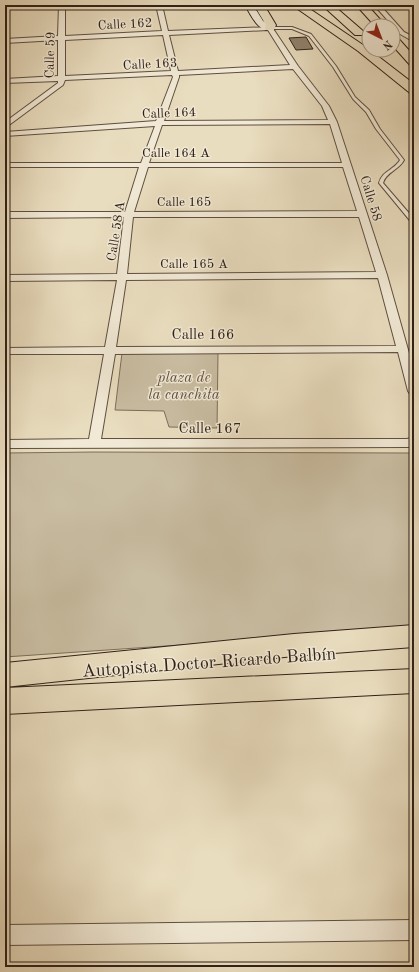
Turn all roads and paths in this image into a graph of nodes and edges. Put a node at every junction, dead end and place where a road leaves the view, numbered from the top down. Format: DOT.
graph roads {
  1 [pos="38,5"];
  2 [pos="62,5"];
  3 [pos="158,5"];
  4 [pos="249,5"];
  5 [pos="259,5"];
  6 [pos="297,5"];
  7 [pos="327,5"];
  8 [pos="338,5"];
  9 [pos="361,5"];
  10 [pos="377,5"];
  11 [pos="5,6"];
  12 [pos="373,18"];
  13 [pos="361,26"];
  14 [pos="270,28"];
  15 [pos="165,33"];
  16 [pos="361,35"];
  17 [pos="61,38"];
  18 [pos="414,40"];
  19 [pos="5,41"];
  20 [pos="401,48"];
  21 [pos="387,58"];
  22 [pos="397,58"];
  23 [pos="414,63"];
  24 [pos="295,68"];
  25 [pos="414,73"];
  26 [pos="176,74"];
  27 [pos="61,79"];
  28 [pos="5,81"];
  29 [pos="414,83"];
  30 [pos="414,90"];
  31 [pos="333,122"];
  32 [pos="159,123"];
  33 [pos="5,126"];
  34 [pos="5,134"];
  35 [pos="5,165"];
  36 [pos="348,165"];
  37 [pos="144,166"];
  38 [pos="363,214"];
  39 [pos="5,215"];
  40 [pos="129,215"];
  41 [pos="414,222"];
  42 [pos="382,275"];
  43 [pos="122,277"];
  44 [pos="5,278"];
  45 [pos="402,348"];
  46 [pos="110,350"];
  47 [pos="5,351"];
  48 [pos="414,391"];
  49 [pos="414,441"];
  50 [pos="5,444"];
  51 [pos="94,444"];
  52 [pos="414,636"];
  53 [pos="414,649"];
  54 [pos="5,675"];
  55 [pos="414,681"];
  56 [pos="5,701"];
  57 [pos="414,930"];
  58 [pos="5,936"];
  1 -- 11 [label="street"];
  2 -- 17 [label="street, Calle 59"];
  3 -- 15 [label="street"];
  4 -- 14 [label="main road"];
  5 -- 14 [label="main road"];
  6 -- 30 [label="highway"];
  7 -- 16 [label="highway"];
  8 -- 13 [label="highway"];
  9 -- 12 [label="highway"];
  10 -- 18 [label="street"];
  14 -- 15 [label="street, Calle 162"];
  14 -- 24 [label="street, Calle 58"];
  14 -- 41 [label="lane"];
  15 -- 17 [label="street, Calle 162"];
  15 -- 26 [label="street"];
  17 -- 19 [label="street, Calle 162"];
  17 -- 27 [label="street, Calle 59"];
  20 -- 23 [label="highway"];
  21 -- 29 [label="highway"];
  22 -- 25 [label="highway"];
  24 -- 26 [label="street, Calle 163"];
  24 -- 31 [label="street, Calle 58"];
  26 -- 27 [label="street, Calle 163"];
  26 -- 32 [label="street, Calle 58 A"];
  27 -- 28 [label="street, Calle 163"];
  27 -- 33 [label="street, Calle 59"];
  31 -- 32 [label="street, Calle 164"];
  31 -- 36 [label="street, Calle 58"];
  32 -- 34 [label="street, Calle 164"];
  32 -- 37 [label="street, Calle 58 A"];
  35 -- 37 [label="street, Calle 164 A"];
  36 -- 37 [label="street, Calle 164 A"];
  36 -- 38 [label="street, Calle 58"];
  37 -- 40 [label="street, Calle 58 A"];
  38 -- 40 [label="street, Calle 165"];
  38 -- 42 [label="street, Calle 58"];
  39 -- 40 [label="street, Calle 165"];
  40 -- 43 [label="street, Calle 58 A"];
  42 -- 43 [label="street, Calle 165 A"];
  42 -- 45 [label="street, Calle 58"];
  43 -- 44 [label="street, Calle 165 A"];
  43 -- 46 [label="street, Calle 58 A"];
  45 -- 46 [label="street, Calle 166"];
  45 -- 48 [label="street, Calle 58"];
  46 -- 47 [label="street, Calle 166"];
  46 -- 51 [label="street, Calle 58 A"];
  49 -- 51 [label="street, Calle 167"];
  50 -- 51 [label="street, Calle 167"];
  52 -- 54 [label="highway"];
  53 -- 54 [label="highway, Autopista Doctor Ricardo Balbín"];
  55 -- 56 [label="highway, Autopista Doctor Ricardo Balbín"];
  57 -- 58 [label="street"];
}
